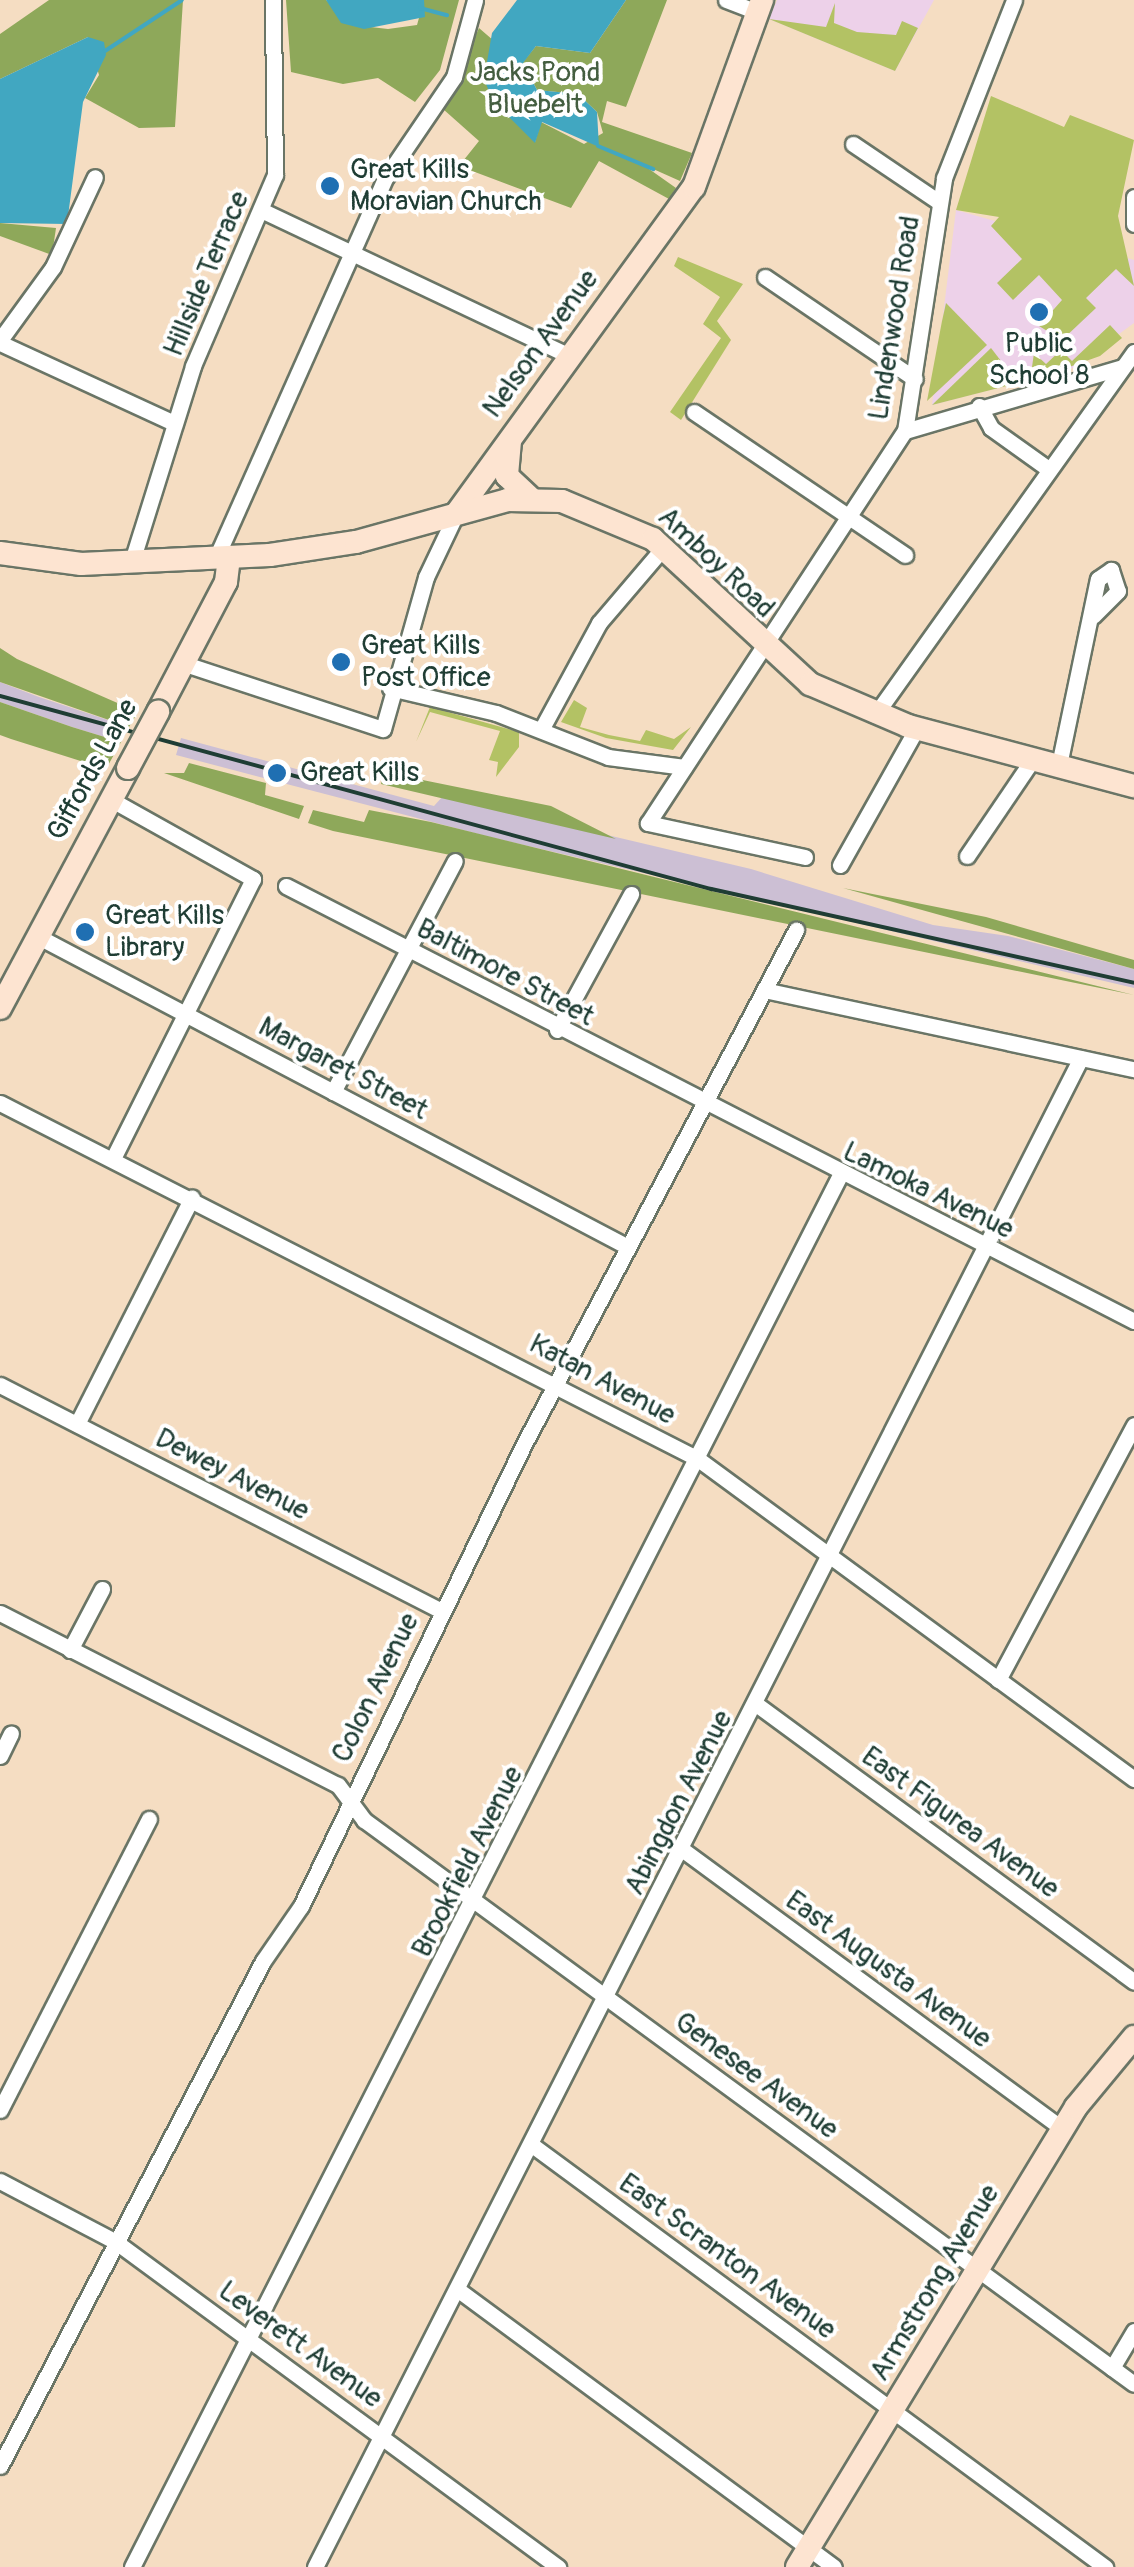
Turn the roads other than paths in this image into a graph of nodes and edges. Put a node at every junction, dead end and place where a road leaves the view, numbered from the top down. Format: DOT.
graph roads {
  1 [pos="272,0"];
  2 [pos="475,0"];
  3 [pos="726,0"];
  4 [pos="1014,0"];
  5 [pos="759,6"];
  6 [pos="852,144"];
  7 [pos="95,177"];
  8 [pos="1133,201"];
  9 [pos="939,202"];
  10 [pos="263,210"];
  11 [pos="1134,224"];
  12 [pos="354,251"];
  13 [pos="766,277"];
  14 [pos="0,342"];
  15 [pos="1134,352"];
  16 [pos="568,355"];
  17 [pos="1123,367"];
  18 [pos="915,379"];
  19 [pos="979,406"];
  20 [pos="694,412"];
  21 [pos="174,423"];
  22 [pos="904,431"];
  23 [pos="512,435"];
  24 [pos="1047,468"];
  25 [pos="532,499"];
  26 [pos="456,514"];
  27 [pos="849,516"];
  28 [pos="663,548"];
  29 [pos="0,553"];
  30 [pos="906,555"];
  31 [pos="223,558"];
  32 [pos="132,561"];
  33 [pos="1093,616"];
  34 [pos="764,649"];
  35 [pos="185,664"];
  36 [pos="390,688"];
  37 [pos="875,715"];
  38 [pos="917,728"];
  39 [pos="540,730"];
  40 [pos="1033,758"];
  41 [pos="1058,765"];
  42 [pos="684,766"];
  43 [pos="1134,786"];
  44 [pos="110,799"];
  45 [pos="967,856"];
  46 [pos="806,857"];
  47 [pos="455,861"];
  48 [pos="840,865"];
  49 [pos="286,886"];
  50 [pos="631,894"];
  51 [pos="796,930"];
  52 [pos="37,936"];
  53 [pos="408,950"];
  54 [pos="764,990"];
  55 [pos="0,1008"];
  56 [pos="188,1015"];
  57 [pos="557,1030"];
  58 [pos="1081,1058"];
  59 [pos="1134,1069"];
  60 [pos="333,1092"];
  61 [pos="0,1103"];
  62 [pos="701,1104"];
  63 [pos="115,1154"];
  64 [pos="840,1176"];
  65 [pos="192,1196"];
  66 [pos="626,1246"];
  67 [pos="986,1247"];
  68 [pos="1134,1322"];
  69 [pos="555,1382"];
  70 [pos="0,1385"];
  71 [pos="77,1424"];
  72 [pos="1134,1425"];
  73 [pos="698,1459"];
  74 [pos="830,1556"];
  75 [pos="102,1589"];
  76 [pos="442,1610"];
  77 [pos="0,1613"];
  78 [pos="70,1650"];
  79 [pos="998,1680"];
  80 [pos="756,1704"];
  81 [pos="11,1732"];
  82 [pos="0,1756"];
  83 [pos="1134,1778"];
  84 [pos="352,1804"];
  85 [pos="150,1819"];
  86 [pos="683,1850"];
  87 [pos="476,1902"];
  88 [pos="1134,1982"];
  89 [pos="608,1998"];
  90 [pos="1134,2037"];
  91 [pos="0,2110"];
  92 [pos="1064,2130"];
  93 [pos="532,2145"];
  94 [pos="0,2181"];
  95 [pos="116,2242"];
  96 [pos="978,2270"];
  97 [pos="456,2289"];
  98 [pos="1134,2330"];
  99 [pos="250,2339"];
  100 [pos="1112,2368"];
  101 [pos="1134,2384"];
  102 [pos="892,2410"];
  103 [pos="381,2437"];
  104 [pos="0,2466"];
  105 [pos="803,2558"];
  106 [pos="132,2567"];
  107 [pos="314,2567"];
  108 [pos="558,2567"];
  109 [pos="834,2567"];
  110 [pos="1105,2567"];
  1 -- 10 [label="street, Hillside Terrace"];
  2 -- 12 [label="street"];
  3 -- 5 [label="street"];
  4 -- 9 [label="street, Lindenwood Road"];
  5 -- 16 [label="street, Nelson Avenue"];
  6 -- 9 [label="street"];
  7 -- 14 [label="street"];
  8 -- 11 [label="street"];
  9 -- 18 [label="street, Lindenwood Road"];
  10 -- 12 [label="street"];
  10 -- 21 [label="street, Hillside Terrace"];
  12 -- 16 [label="street"];
  12 -- 31 [label="street"];
  13 -- 18 [label="street"];
  14 -- 21 [label="street"];
  15 -- 17 [label="street"];
  16 -- 23 [label="street, Nelson Avenue"];
  17 -- 19 [label="street"];
  17 -- 24 [label="street"];
  18 -- 22 [label="street, Lindenwood Road"];
  19 -- 22 [label="street"];
  19 -- 24 [label="street"];
  20 -- 27 [label="street"];
  21 -- 32 [label="street, Hillside Terrace"];
  22 -- 27 [label="street, Lindenwood Road"];
  23 -- 25 [label="street"];
  23 -- 26 [label="street, Nelson Avenue"];
  24 -- 37 [label="street"];
  25 -- 26 [label="street, Amboy Road"];
  25 -- 28 [label="street, Amboy Road"];
  26 -- 31 [label="street, Amboy Road"];
  26 -- 36 [label="street, Nelson Avenue"];
  27 -- 30 [label="street"];
  27 -- 34 [label="street, Lindenwood Road"];
  28 -- 34 [label="street, Amboy Road"];
  28 -- 39 [label="street"];
  29 -- 32 [label="street, Amboy Road"];
  31 -- 32 [label="street, Amboy Road"];
  31 -- 35 [label="street, Giffords Lane"];
  33 -- 41 [label="street"];
  34 -- 37 [label="street, Amboy Road"];
  34 -- 42 [label="street, Lindenwood Road"];
  35 -- 36 [label="street, Nelson Avenue"];
  35 -- 44 [label="street, Giffords Lane, bridge"];
  36 -- 39 [label="street"];
  37 -- 38 [label="street, Amboy Road"];
  38 -- 40 [label="street, Amboy Road"];
  38 -- 48 [label="street"];
  39 -- 42 [label="street"];
  40 -- 41 [label="street, Amboy Road"];
  40 -- 45 [label="street"];
  41 -- 43 [label="street, Amboy Road"];
  42 -- 46 [label="street, Lindenwood Road"];
  44 -- 52 [label="street, Giffords Lane"];
  44 -- 56 [label="street"];
  47 -- 53 [label="street"];
  49 -- 53 [label="street, Baltimore Street"];
  50 -- 57 [label="street"];
  51 -- 54 [label="street, Colon Avenue"];
  52 -- 55 [label="street, Giffords Lane"];
  52 -- 56 [label="street, Margaret Street"];
  53 -- 57 [label="street, Baltimore Street"];
  53 -- 60 [label="street"];
  54 -- 58 [label="street"];
  54 -- 62 [label="street, Colon Avenue"];
  56 -- 60 [label="street, Margaret Street"];
  56 -- 63 [label="street"];
  57 -- 62 [label="street, Baltimore Street"];
  58 -- 59 [label="street"];
  58 -- 67 [label="street, Abingdon Avenue"];
  60 -- 66 [label="street, Margaret Street"];
  61 -- 63 [label="street, Katan Avenue"];
  62 -- 64 [label="street, Lamoka Avenue"];
  62 -- 66 [label="street, Colon Avenue"];
  63 -- 65 [label="street, Katan Avenue"];
  64 -- 67 [label="street, Lamoka Avenue"];
  64 -- 73 [label="street, Brookfield Avenue"];
  65 -- 69 [label="street, Katan Avenue"];
  65 -- 71 [label="street"];
  66 -- 69 [label="street, Colon Avenue"];
  67 -- 68 [label="street, Lamoka Avenue"];
  67 -- 74 [label="street, Abingdon Avenue"];
  69 -- 73 [label="street, Katan Avenue"];
  69 -- 76 [label="street, Colon Avenue"];
  70 -- 71 [label="street, Dewey Avenue"];
  71 -- 76 [label="street, Dewey Avenue"];
  72 -- 79 [label="street"];
  73 -- 74 [label="street, Katan Avenue"];
  73 -- 87 [label="street, Brookfield Avenue"];
  74 -- 79 [label="street, Katan Avenue"];
  74 -- 80 [label="street, Abingdon Avenue"];
  75 -- 78 [label="street"];
  76 -- 84 [label="street, Colon Avenue"];
  77 -- 78 [label="street, Genesee Avenue"];
  78 -- 84 [label="street, Genesee Avenue"];
  79 -- 83 [label="street, Katan Avenue"];
  80 -- 86 [label="street, Abingdon Avenue"];
  80 -- 88 [label="street, East Figurea Avenue"];
  81 -- 82 [label="street"];
  84 -- 87 [label="street, Genesee Avenue"];
  84 -- 95 [label="street, Colon Avenue"];
  85 -- 91 [label="street"];
  86 -- 89 [label="street, Abingdon Avenue"];
  86 -- 92 [label="street, East Augusta Avenue"];
  87 -- 89 [label="street, Genesee Avenue"];
  87 -- 99 [label="street, Brookfield Avenue"];
  89 -- 93 [label="street, Abingdon Avenue"];
  89 -- 96 [label="street, Genesee Avenue"];
  90 -- 92 [label="street, Armstrong Avenue"];
  92 -- 96 [label="street, Armstrong Avenue"];
  93 -- 97 [label="street, Abingdon Avenue"];
  93 -- 102 [label="street, East Scranton Avenue"];
  94 -- 95 [label="street, Leverett Avenue"];
  95 -- 99 [label="street, Leverett Avenue"];
  95 -- 104 [label="street, Colon Avenue"];
  96 -- 100 [label="street, Genesee Avenue"];
  96 -- 102 [label="street, Armstrong Avenue"];
  97 -- 103 [label="street, Abingdon Avenue"];
  97 -- 105 [label="street"];
  98 -- 100 [label="street"];
  99 -- 103 [label="street, Leverett Avenue"];
  99 -- 106 [label="street, Brookfield Avenue"];
  100 -- 101 [label="street, Genesee Avenue"];
  102 -- 105 [label="street, Armstrong Avenue"];
  102 -- 110 [label="street, East Scranton Avenue"];
  103 -- 107 [label="street, Abingdon Avenue"];
  103 -- 108 [label="street, Leverett Avenue"];
  105 -- 109 [label="street"];
}
